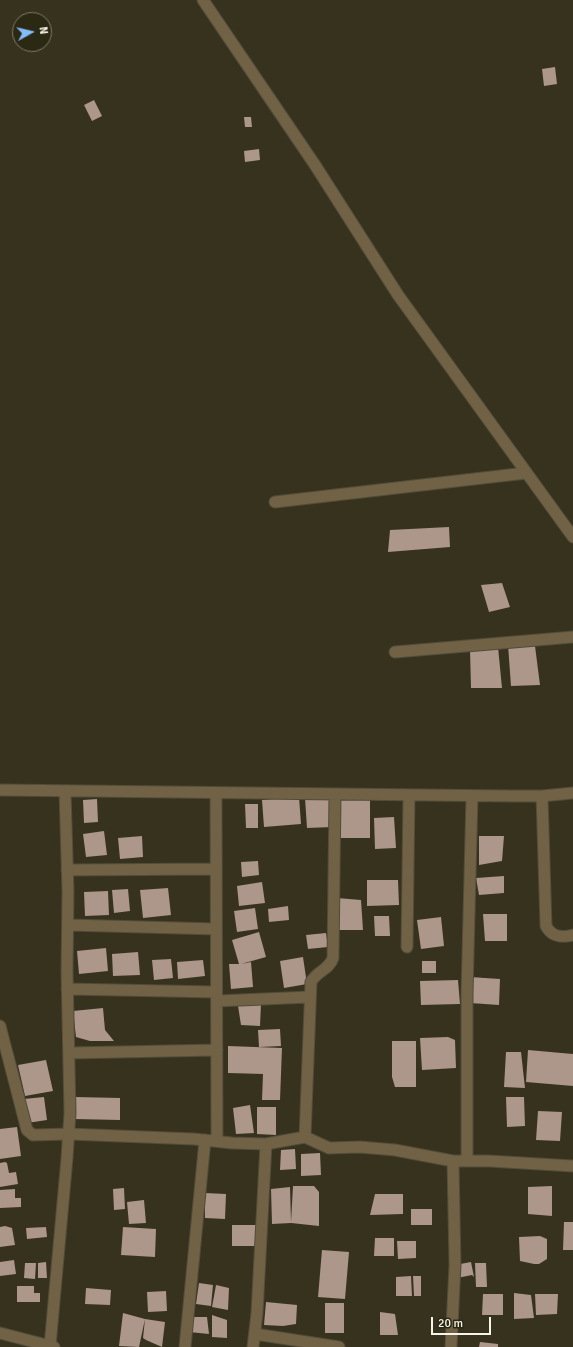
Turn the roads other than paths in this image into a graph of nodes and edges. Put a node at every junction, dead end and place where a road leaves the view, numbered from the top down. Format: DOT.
graph roads {
  1 [pos="203,0"];
  2 [pos="526,473"];
  3 [pos="275,502"];
  4 [pos="573,537"];
  5 [pos="573,637"];
  6 [pos="395,652"];
  7 [pos="0,790"];
  8 [pos="65,791"];
  9 [pos="216,793"];
  10 [pos="573,793"];
  11 [pos="335,794"];
  12 [pos="409,795"];
  13 [pos="472,796"];
  14 [pos="542,796"];
  15 [pos="216,869"];
  16 [pos="67,870"];
  17 [pos="68,926"];
  18 [pos="216,929"];
  19 [pos="573,935"];
  20 [pos="407,947"];
  21 [pos="67,989"];
  22 [pos="217,996"];
  23 [pos="310,997"];
  24 [pos="0,1026"];
  25 [pos="217,1050"];
  26 [pos="68,1053"];
  27 [pos="69,1134"];
  28 [pos="305,1137"];
  29 [pos="205,1140"];
  30 [pos="217,1141"];
  31 [pos="266,1144"];
  32 [pos="453,1161"];
  33 [pos="467,1161"];
  34 [pos="573,1166"];
  35 [pos="0,1332"];
  36 [pos="254,1334"];
  37 [pos="52,1346"];
  38 [pos="185,1347"];
  39 [pos="253,1347"];
  40 [pos="339,1347"];
  41 [pos="451,1347"];
  1 -- 2 [label="street"];
  2 -- 3 [label="street"];
  2 -- 4 [label="street"];
  5 -- 6 [label="street"];
  7 -- 8 [label="street"];
  8 -- 9 [label="street"];
  8 -- 16 [label="street"];
  9 -- 11 [label="street"];
  9 -- 15 [label="street"];
  10 -- 14 [label="street"];
  11 -- 12 [label="street"];
  11 -- 23 [label="street"];
  12 -- 13 [label="street"];
  12 -- 20 [label="street"];
  13 -- 14 [label="street"];
  13 -- 33 [label="street"];
  14 -- 19 [label="street"];
  15 -- 16 [label="street"];
  15 -- 18 [label="street"];
  16 -- 17 [label="street"];
  17 -- 18 [label="street"];
  17 -- 21 [label="street"];
  18 -- 22 [label="street"];
  21 -- 22 [label="street"];
  21 -- 26 [label="street"];
  22 -- 23 [label="street"];
  22 -- 25 [label="street"];
  23 -- 28 [label="street"];
  24 -- 27 [label="street"];
  25 -- 26 [label="street"];
  25 -- 30 [label="street"];
  26 -- 27 [label="street"];
  27 -- 29 [label="street"];
  27 -- 37 [label="street"];
  28 -- 31 [label="street"];
  28 -- 32 [label="street"];
  29 -- 30 [label="street"];
  29 -- 38 [label="street"];
  30 -- 31 [label="street"];
  31 -- 36 [label="street"];
  32 -- 33 [label="street"];
  32 -- 41 [label="street"];
  33 -- 34 [label="street"];
  35 -- 37 [label="street"];
  36 -- 39 [label="street"];
  36 -- 40 [label="street"];
}
